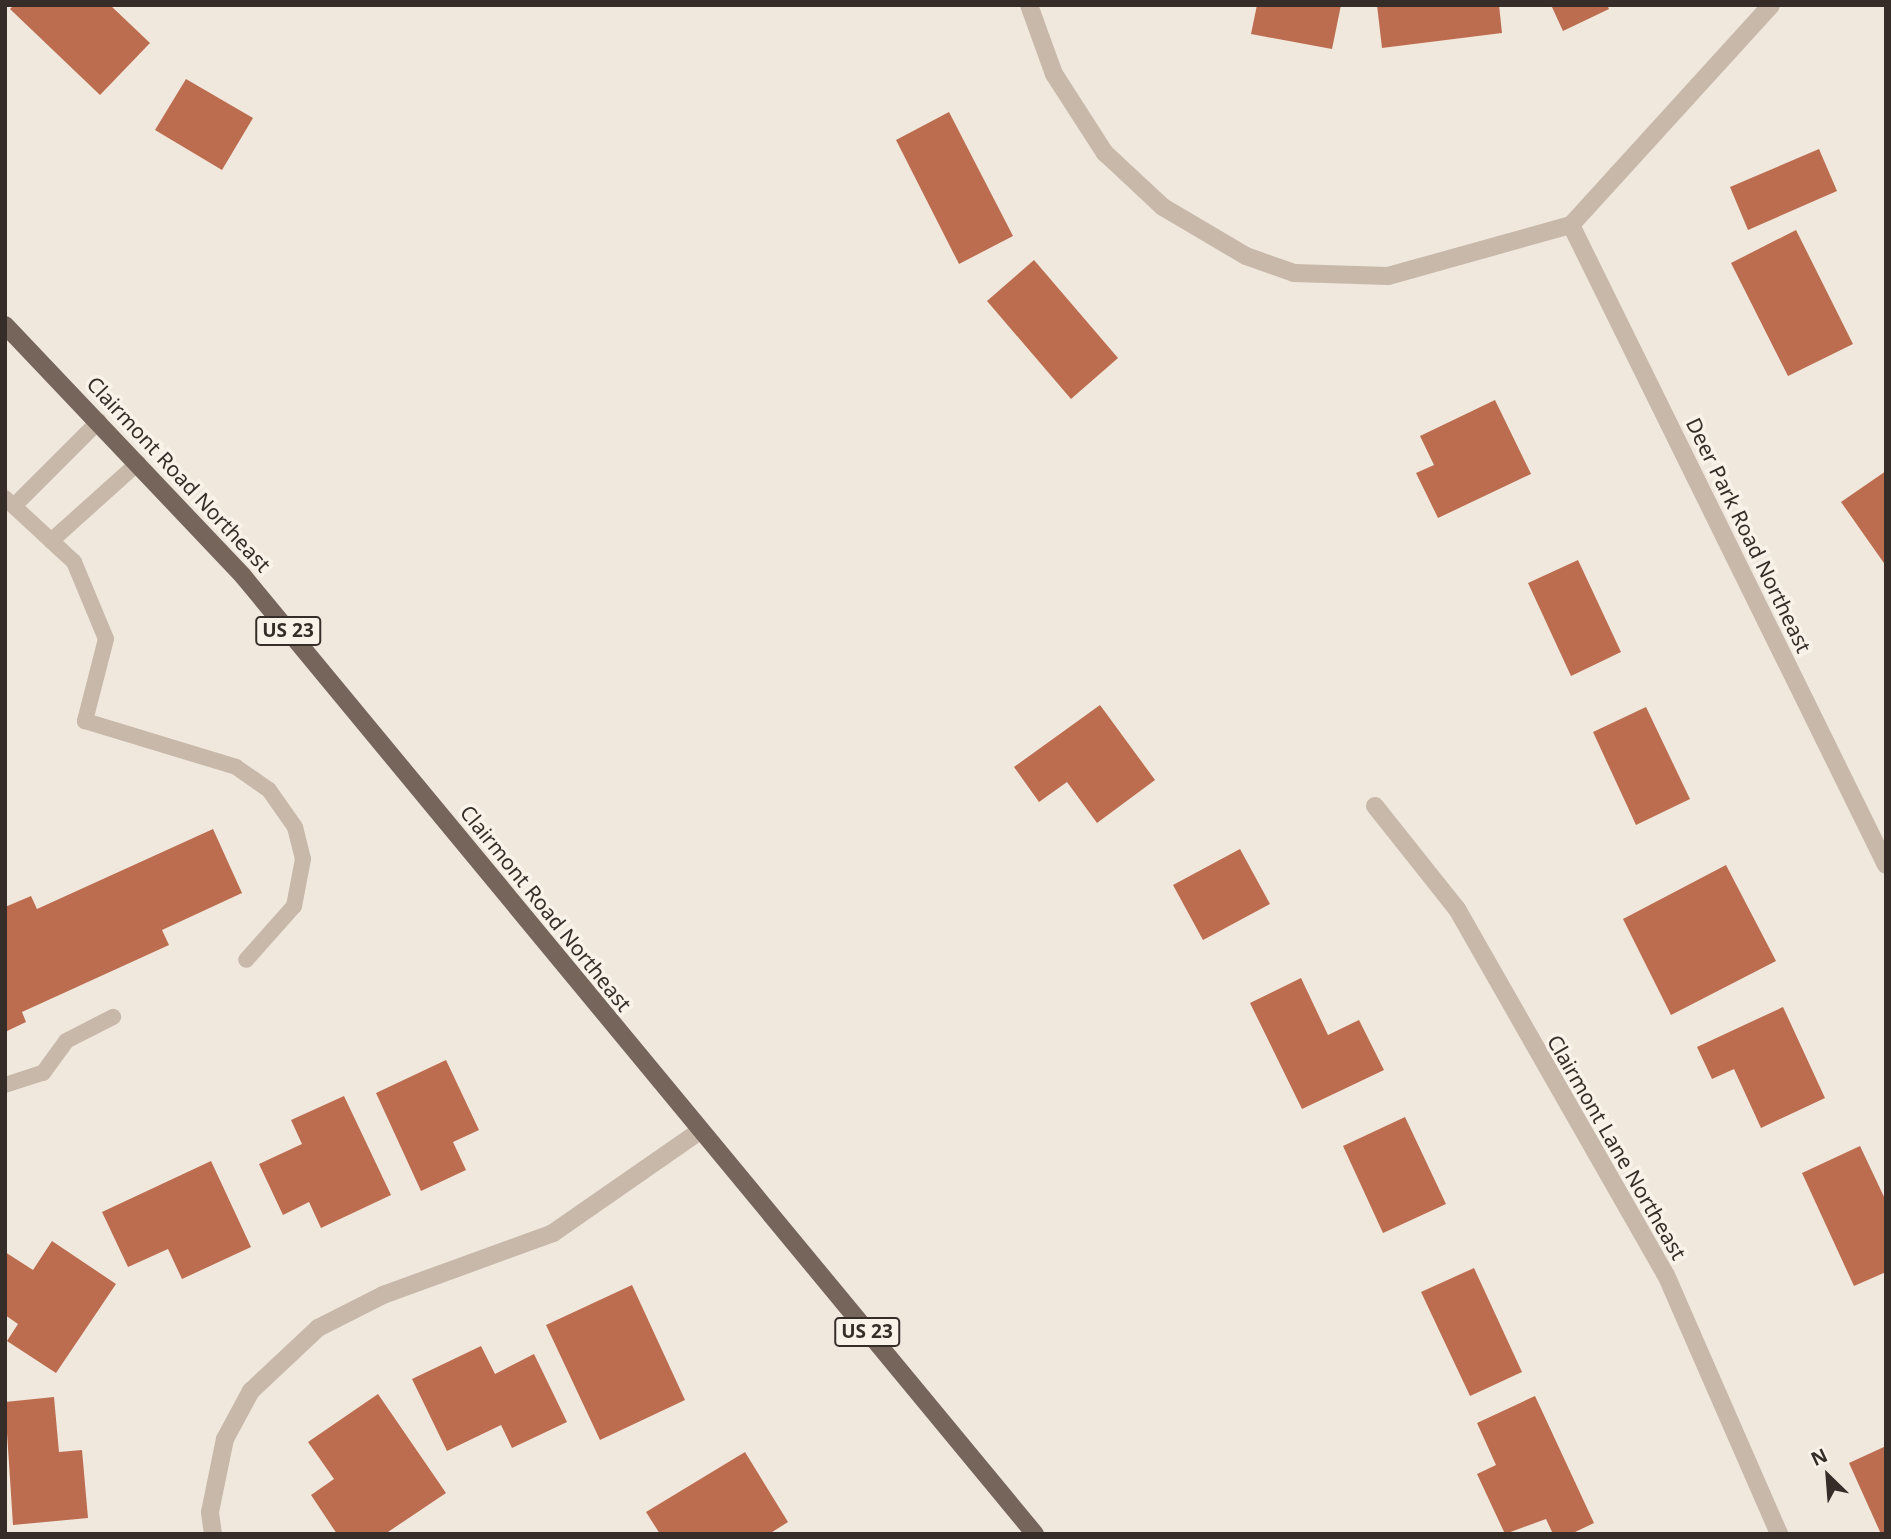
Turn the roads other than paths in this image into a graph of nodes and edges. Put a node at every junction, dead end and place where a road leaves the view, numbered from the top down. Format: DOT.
graph roads {
  1 [pos="1029,5"];
  2 [pos="1771,5"];
  3 [pos="1571,225"];
  4 [pos="5,326"];
  5 [pos="99,421"];
  6 [pos="138,463"];
  7 [pos="9,502"];
  8 [pos="51,541"];
  9 [pos="1375,806"];
  10 [pos="1886,865"];
  11 [pos="246,960"];
  12 [pos="113,1017"];
  13 [pos="5,1085"];
  14 [pos="700,1131"];
  15 [pos="212,1534"];
  16 [pos="1035,1534"];
  17 [pos="1779,1534"];
  1 -- 3 [label="street"];
  2 -- 3 [label="street"];
  3 -- 10 [label="street, Deer Park Road Northeast"];
  4 -- 5 [label="main road, Clairmont Road Northeast / US 23"];
  5 -- 6 [label="main road, Clairmont Road Northeast / US 23"];
  5 -- 7 [label="lane"];
  6 -- 8 [label="lane"];
  6 -- 14 [label="main road, Clairmont Road Northeast / US 23"];
  7 -- 8 [label="lane"];
  8 -- 11 [label="lane"];
  9 -- 17 [label="street, Clairmont Lane Northeast"];
  12 -- 13 [label="lane"];
  14 -- 15 [label="street"];
  14 -- 16 [label="main road, Clairmont Road Northeast / US 23"];
}
